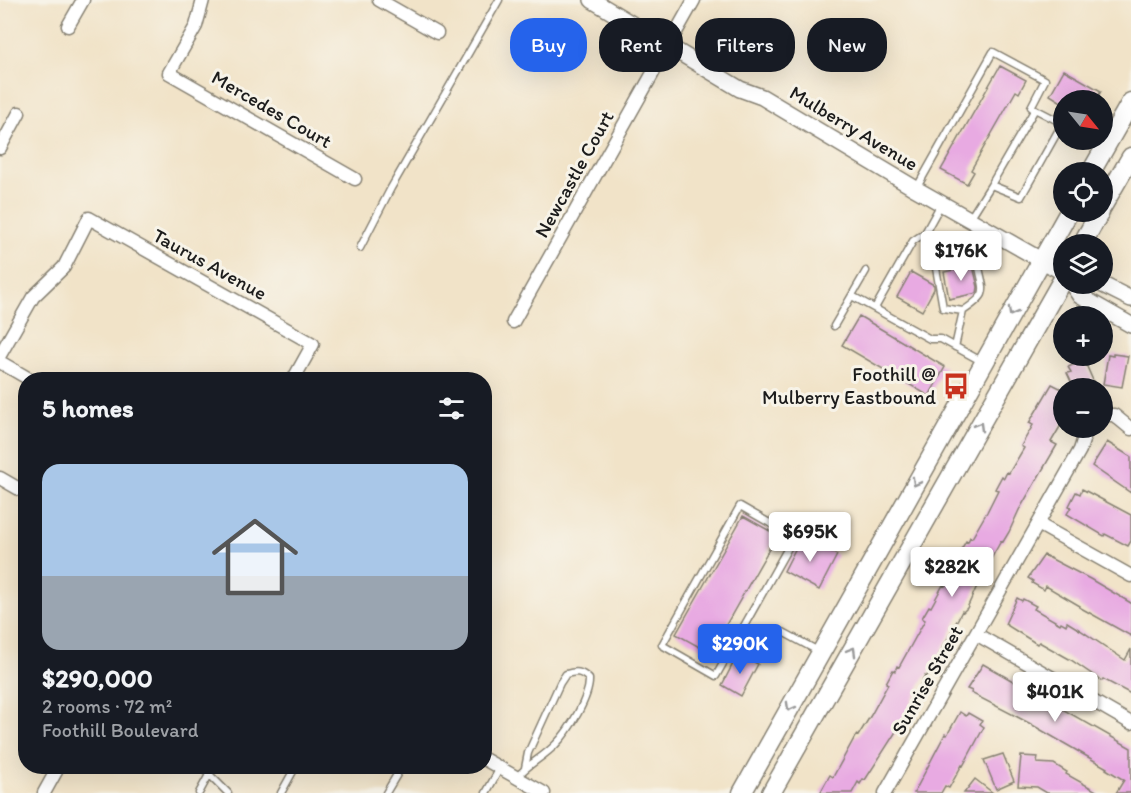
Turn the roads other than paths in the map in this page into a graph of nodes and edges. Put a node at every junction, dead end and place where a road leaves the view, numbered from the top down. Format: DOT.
graph roads {
  1 [pos="83,0"];
  2 [pos="203,0"];
  3 [pos="379,0"];
  4 [pos="499,0"];
  5 [pos="591,0"];
  6 [pos="694,0"];
  7 [pos="622,18"];
  8 [pos="683,20"];
  9 [pos="68,26"];
  10 [pos="437,33"];
  11 [pos="683,54"];
  12 [pos="654,72"];
  13 [pos="1131,102"];
  14 [pos="1035,109"];
  15 [pos="19,113"];
  16 [pos="1053,119"];
  17 [pos="1113,124"];
  18 [pos="1053,141"];
  19 [pos="0,148"];
  20 [pos="1131,157"];
  21 [pos="356,179"];
  22 [pos="991,185"];
  23 [pos="1113,188"];
  24 [pos="916,189"];
  25 [pos="941,204"];
  26 [pos="969,220"];
  27 [pos="1063,222"];
  28 [pos="925,233"];
  29 [pos="948,246"];
  30 [pos="360,248"];
  31 [pos="1041,261"];
  32 [pos="1053,268"];
  33 [pos="866,271"];
  34 [pos="1113,290"];
  35 [pos="1053,294"];
  36 [pos="1079,294"];
  37 [pos="852,296"];
  38 [pos="1131,299"];
  39 [pos="875,308"];
  40 [pos="963,311"];
  41 [pos="513,322"];
  42 [pos="1131,325"];
  43 [pos="834,327"];
  44 [pos="955,347"];
  45 [pos="0,355"];
  46 [pos="0,362"];
  47 [pos="984,363"];
  48 [pos="18,372"];
  49 [pos="297,372"];
  50 [pos="1113,415"];
  51 [pos="1131,429"];
  52 [pos="1084,438"];
  53 [pos="0,478"];
  54 [pos="18,488"];
  55 [pos="1038,524"];
  56 [pos="1131,576"];
  57 [pos="768,582"];
  58 [pos="783,632"];
  59 [pos="976,634"];
  60 [pos="821,652"];
  61 [pos="1131,723"];
  62 [pos="492,764"];
  63 [pos="500,768"];
  64 [pos="521,773"];
  65 [pos="55,774"];
  66 [pos="210,774"];
  67 [pos="292,774"];
  68 [pos="397,774"];
  69 [pos="44,793"];
  70 [pos="199,793"];
  71 [pos="228,793"];
  72 [pos="281,793"];
  73 [pos="386,793"];
  74 [pos="486,793"];
  75 [pos="544,793"];
  76 [pos="742,793"];
  77 [pos="771,793"];
  78 [pos="885,793"];
  1 -- 9 [label="street"];
  2 -- 21 [label="street, Mercedes Court"];
  3 -- 10 [label="street"];
  4 -- 30 [label="lane"];
  5 -- 7 [label="street, Mulberry Avenue"];
  6 -- 8 [label="street, Newcastle Court"];
  11 -- 24 [label="street, Mulberry Avenue"];
  12 -- 41 [label="street, Newcastle Court"];
  13 -- 17 [label="main road"];
  14 -- 16 [label="lane"];
  14 -- 22 [label="lane"];
  14 -- 24 [label="lane"];
  15 -- 19 [label="street"];
  18 -- 22 [label="lane"];
  20 -- 23 [label="main road"];
  22 -- 26 [label="lane"];
  24 -- 25 [label="street, Mulberry Avenue"];
  25 -- 26 [label="street, Mulberry Avenue"];
  25 -- 28 [label="lane"];
  26 -- 31 [label="street, Mulberry Avenue"];
  27 -- 31 [label="main road"];
  28 -- 29 [label="lane"];
  28 -- 39 [label="lane"];
  29 -- 40 [label="lane"];
  29 -- 40 [label="lane"];
  31 -- 32 [label="street, Mulberry Avenue"];
  31 -- 47 [label="main road, one-way"];
  33 -- 37 [label="lane"];
  34 -- 38 [label="street"];
  77 -- 35 [label="main road, one-way"];
  36 -- 42 [label="street"];
  37 -- 39 [label="lane"];
  37 -- 43 [label="lane"];
  39 -- 44 [label="lane"];
  40 -- 44 [label="lane"];
  44 -- 47 [label="lane"];
  45 -- 49 [label="street, Taurus Avenue"];
  46 -- 48 [label="street"];
  47 -- 60 [label="main road, one-way"];
  50 -- 51 [label="street"];
  52 -- 55 [label="street, Sunrise Street"];
  53 -- 54 [label="street"];
  55 -- 56 [label="street"];
  55 -- 59 [label="street, Sunrise Street"];
  57 -- 57 [label="lane"];
  58 -- 60 [label="lane"];
  59 -- 61 [label="street"];
  59 -- 78 [label="street, Sunrise Street"];
  60 -- 76 [label="main road, one-way"];
  62 -- 63 [label="street"];
  63 -- 64 [label="street"];
  63 -- 74 [label="lane"];
  64 -- 64 [label="lane"];
  64 -- 75 [label="street"];
  65 -- 69 [label="street"];
  66 -- 70 [label="lane"];
  66 -- 71 [label="lane"];
  67 -- 72 [label="lane"];
  68 -- 73 [label="lane"];
}
